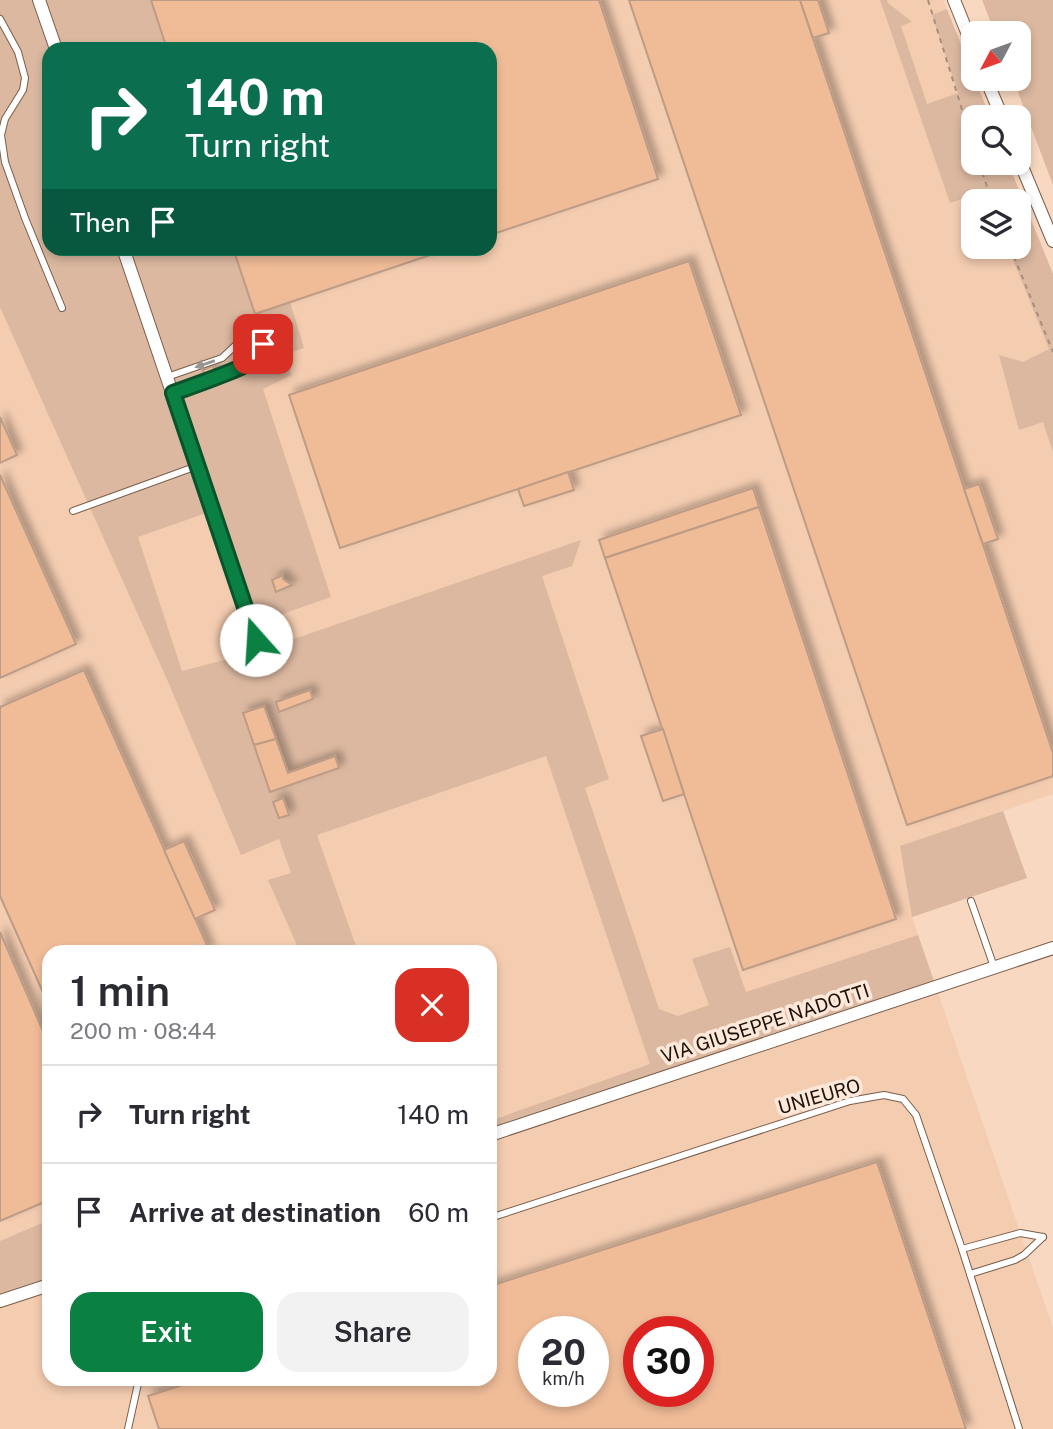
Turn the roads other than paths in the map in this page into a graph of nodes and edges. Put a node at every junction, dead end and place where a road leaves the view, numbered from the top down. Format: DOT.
graph roads {
  1 [pos="39,0"];
  2 [pos="955,3"];
  3 [pos="0,19"];
  4 [pos="962,21"];
  5 [pos="54,42"];
  6 [pos="0,135"];
  7 [pos="1026,175"];
  8 [pos="1053,241"];
  9 [pos="126,256"];
  10 [pos="62,308"];
  11 [pos="239,343"];
  12 [pos="251,361"];
  13 [pos="167,377"];
  14 [pos="173,393"];
  15 [pos="197,466"];
  16 [pos="72,511"];
  17 [pos="256,640"];
  18 [pos="971,901"];
  19 [pos="1053,948"];
  20 [pos="994,967"];
  21 [pos="497,1133"];
  22 [pos="497,1216"];
  23 [pos="962,1249"];
  24 [pos="970,1274"];
  25 [pos="42,1286"];
  26 [pos="0,1301"];
  27 [pos="137,1386"];
  28 [pos="128,1429"];
  29 [pos="1019,1429"];
  1 -- 5 [label="street"];
  2 -- 4 [label="street"];
  3 -- 6 [label="lane"];
  6 -- 10 [label="lane"];
  7 -- 8 [label="street"];
  9 -- 13 [label="street"];
  11 -- 12 [label="lane"];
  11 -- 12 [label="lane"];
  11 -- 13 [label="lane, one-way"];
  12 -- 14 [label="lane"];
  13 -- 14 [label="street"];
  14 -- 15 [label="street"];
  15 -- 16 [label="lane"];
  15 -- 17 [label="street"];
  18 -- 20 [label="lane"];
  19 -- 20 [label="street, VIA GIUSEPPE NADOTTI"];
  20 -- 21 [label="street, VIA GIUSEPPE NADOTTI"];
  22 -- 23 [label="lane, UNIEURO"];
  23 -- 24 [label="lane, UNIEURO"];
  23 -- 24 [label="lane"];
  24 -- 29 [label="lane, UNIEURO"];
  25 -- 26 [label="street"];
  27 -- 28 [label="lane"];
}
